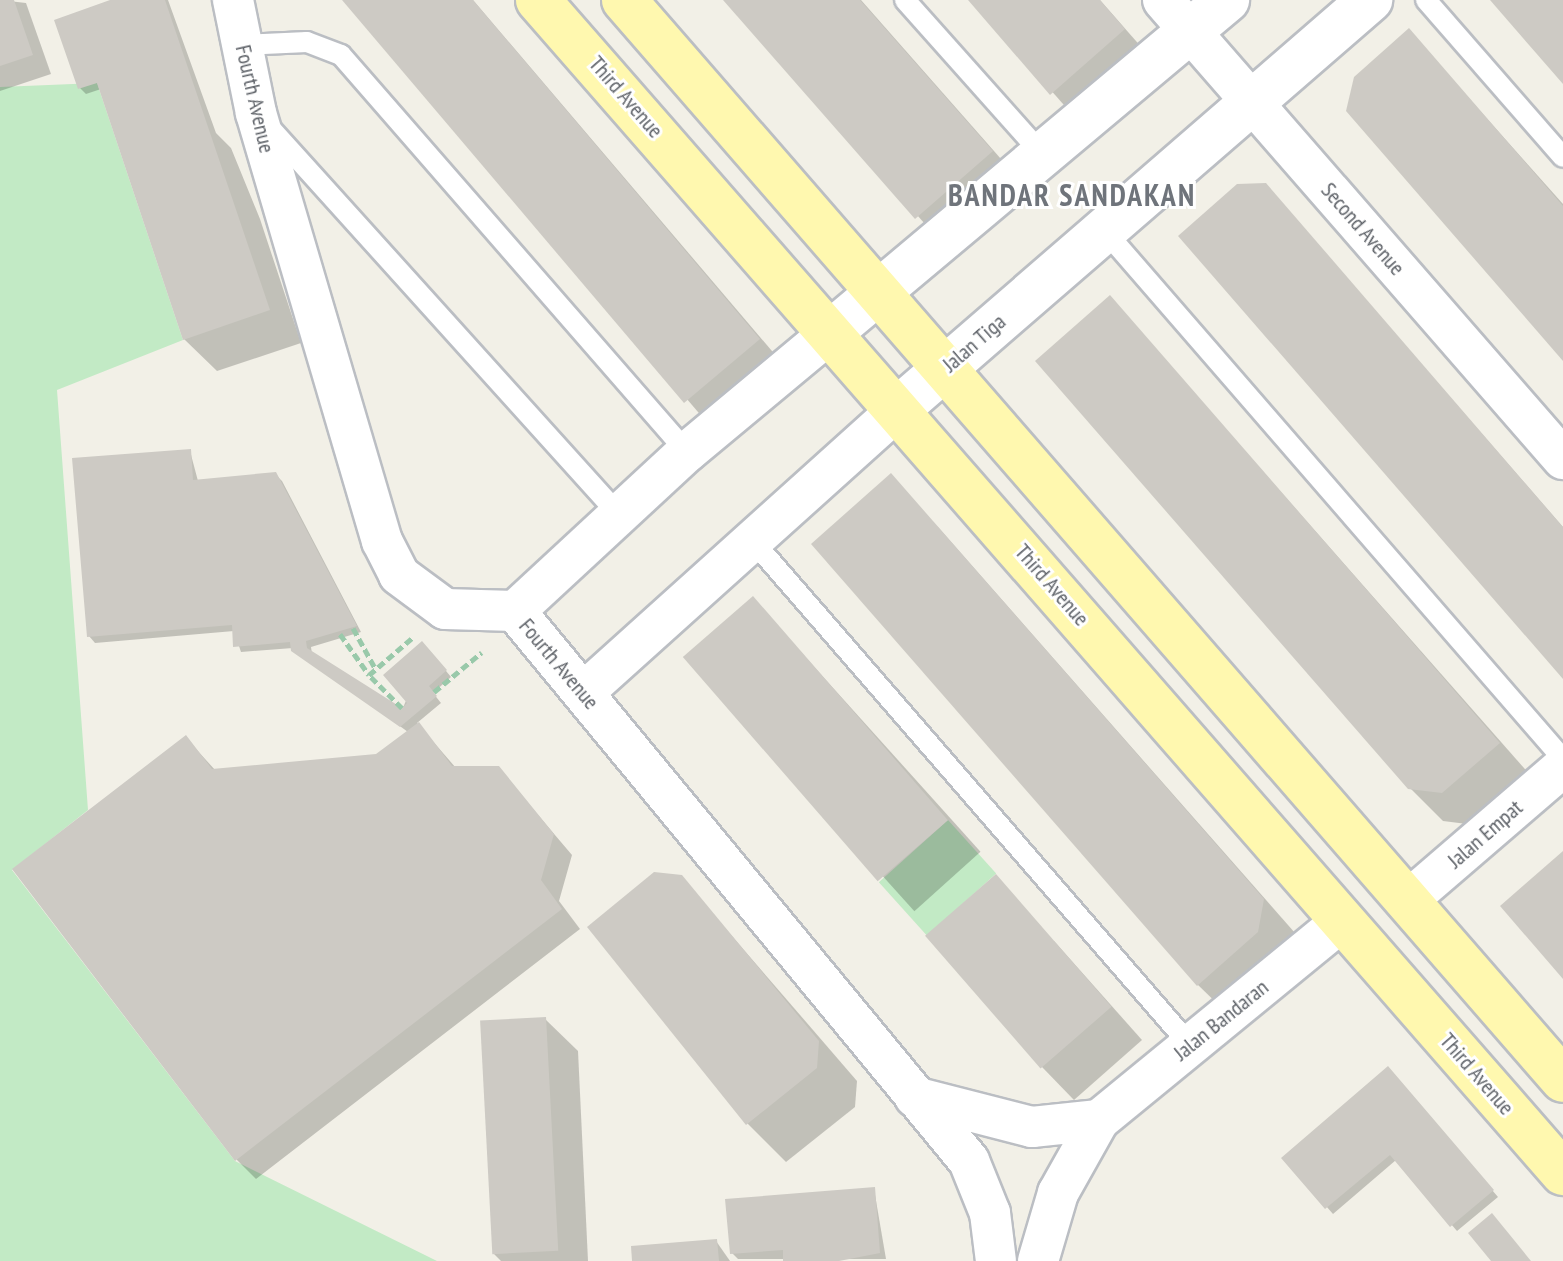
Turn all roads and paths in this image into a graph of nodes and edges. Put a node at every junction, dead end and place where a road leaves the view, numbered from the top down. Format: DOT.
graph roads {
  1 [pos="233,0"];
  2 [pos="538,0"];
  3 [pos="624,0"];
  4 [pos="905,0"];
  5 [pos="1227,0"];
  6 [pos="1370,0"];
  7 [pos="1426,0"];
  8 [pos="1176,16"];
  9 [pos="242,45"];
  10 [pos="1252,102"];
  11 [pos="256,113"];
  12 [pos="1043,155"];
  13 [pos="1563,157"];
  14 [pos="1104,230"];
  15 [pos="879,293"];
  16 [pos="831,332"];
  17 [pos="945,368"];
  18 [pos="898,409"];
  19 [pos="687,452"];
  20 [pos="1563,459"];
  21 [pos="621,517"];
  22 [pos="752,540"];
  23 [pos="515,611"];
  24 [pos="353,628"];
  25 [pos="420,631"];
  26 [pos="340,634"];
  27 [pos="375,668"];
  28 [pos="369,675"];
  29 [pos="583,693"];
  30 [pos="402,708"];
  31 [pos="1563,759"];
  32 [pos="1563,767"];
  33 [pos="1407,901"];
  34 [pos="1343,920"];
  35 [pos="1190,1045"];
  36 [pos="1563,1080"];
  37 [pos="913,1096"];
  38 [pos="1099,1120"];
  39 [pos="1563,1173"];
  40 [pos="996,1261"];
  41 [pos="1038,1261"];
  1 -- 9 [label="street, Fourth Avenue"];
  2 -- 16 [label="main road, Third Avenue"];
  3 -- 15 [label="main road"];
  4 -- 12 [label="lane"];
  5 -- 8 [label="street"];
  6 -- 10 [label="street, Jalan Tiga"];
  7 -- 13 [label="lane"];
  8 -- 10 [label="street, Second Avenue"];
  8 -- 12 [label="street"];
  9 -- 11 [label="street, Fourth Avenue"];
  9 -- 19 [label="lane"];
  10 -- 14 [label="street, Jalan Tiga"];
  10 -- 20 [label="street, Second Avenue"];
  11 -- 21 [label="lane"];
  11 -- 23 [label="street, Fourth Avenue"];
  12 -- 15 [label="street"];
  14 -- 17 [label="street, Jalan Tiga"];
  14 -- 31 [label="lane"];
  15 -- 16 [label="street"];
  15 -- 17 [label="main road"];
  16 -- 18 [label="main road, Third Avenue"];
  16 -- 19 [label="street"];
  17 -- 18 [label="street, Jalan Tiga"];
  17 -- 33 [label="main road"];
  18 -- 22 [label="street, Jalan Tiga"];
  18 -- 34 [label="main road, Third Avenue"];
  19 -- 21 [label="street"];
  21 -- 23 [label="street"];
  22 -- 29 [label="street, Jalan Tiga"];
  22 -- 35 [label="lane"];
  23 -- 29 [label="street, Fourth Avenue"];
  24 -- 27 [label="path"];
  25 -- 27 [label="path"];
  26 -- 28 [label="path"];
  27 -- 28 [label="path"];
  28 -- 30 [label="path"];
  29 -- 37 [label="street, Fourth Avenue"];
  32 -- 33 [label="street, Jalan Empat"];
  33 -- 36 [label="main road"];
  34 -- 35 [label="street, Jalan Bandaran"];
  34 -- 39 [label="main road, Third Avenue"];
  35 -- 38 [label="street, Jalan Bandaran"];
  37 -- 38 [label="street"];
  37 -- 40 [label="street, Fourth Avenue"];
  38 -- 41 [label="street"];
}
